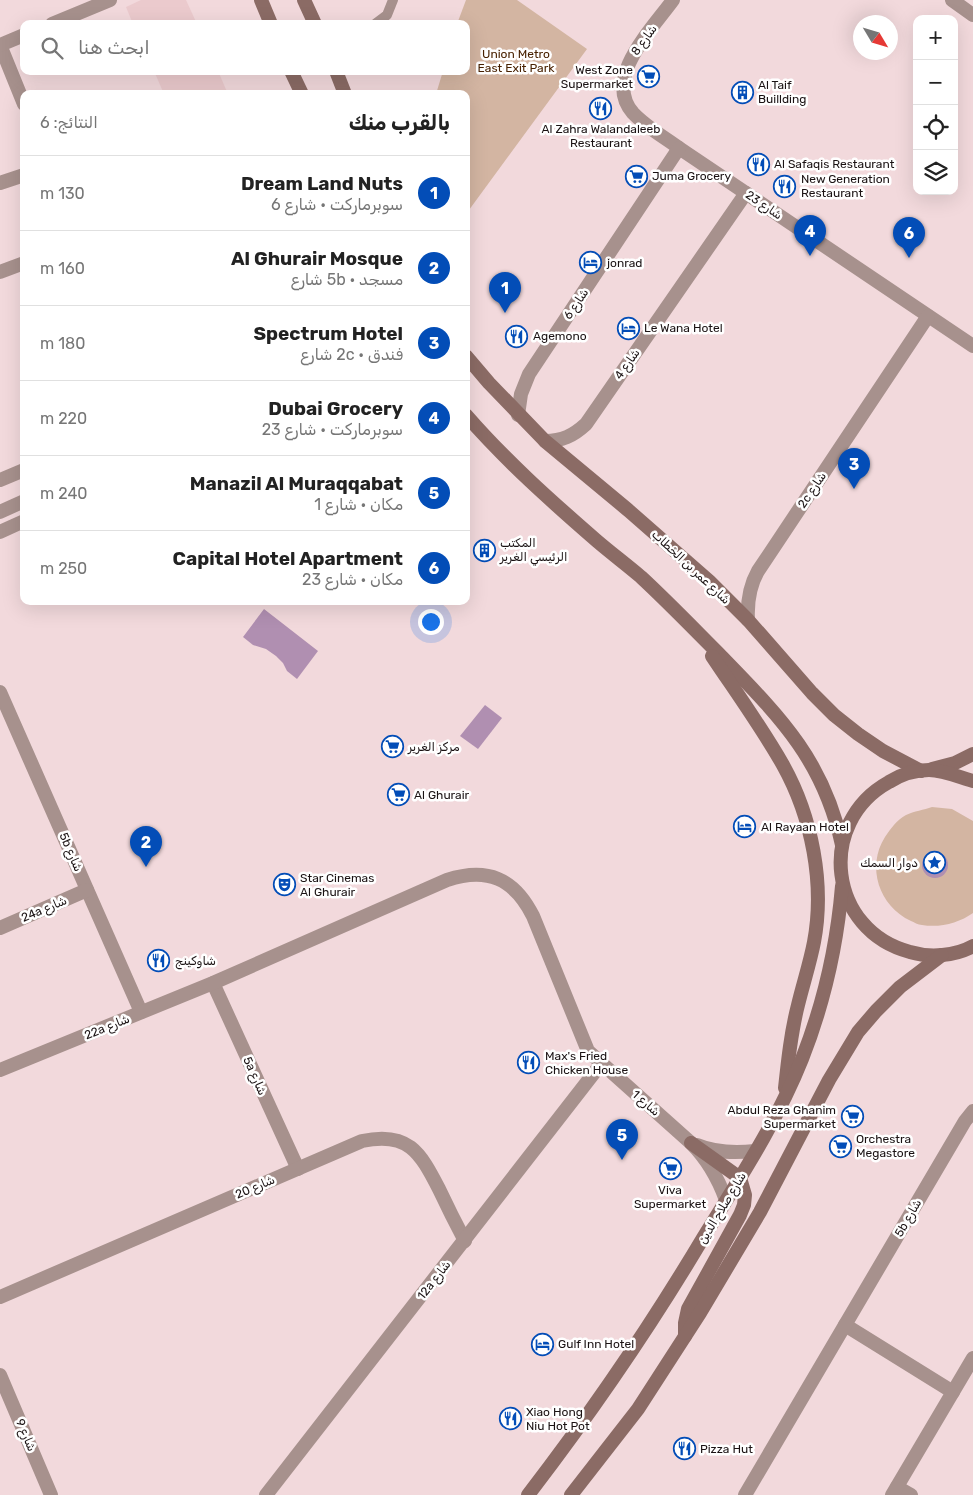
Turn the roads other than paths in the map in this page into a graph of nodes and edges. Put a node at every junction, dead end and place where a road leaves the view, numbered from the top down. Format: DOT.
graph roads {
  1 [pos="110,0"];
  2 [pos="261,0"];
  3 [pos="304,0"];
  4 [pos="393,0"];
  5 [pos="673,0"];
  6 [pos="952,0"];
  7 [pos="973,15"];
  8 [pos="62,20"];
  9 [pos="269,20"];
  10 [pos="313,20"];
  11 [pos="380,20"];
  12 [pos="20,37"];
  13 [pos="0,45"];
  14 [pos="293,75"];
  15 [pos="338,75"];
  16 [pos="622,84"];
  17 [pos="300,90"];
  18 [pos="344,90"];
  19 [pos="20,94"];
  20 [pos="680,148"];
  21 [pos="20,176"];
  22 [pos="0,183"];
  23 [pos="746,193"];
  24 [pos="20,264"];
  25 [pos="0,272"];
  26 [pos="928,316"];
  27 [pos="972,345"];
  28 [pos="470,361"];
  29 [pos="518,415"];
  30 [pos="470,420"];
  31 [pos="545,441"];
  32 [pos="20,472"];
  33 [pos="0,480"];
  34 [pos="20,502"];
  35 [pos="0,512"];
  36 [pos="20,523"];
  37 [pos="0,532"];
  38 [pos="748,620"];
  39 [pos="697,633"];
  40 [pos="0,692"];
  41 [pos="973,754"];
  42 [pos="925,770"];
  43 [pos="973,781"];
  44 [pos="842,844"];
  45 [pos="842,886"];
  46 [pos="88,890"];
  47 [pos="0,928"];
  48 [pos="971,948"];
  49 [pos="942,955"];
  50 [pos="213,983"];
  51 [pos="141,1012"];
  52 [pos="601,1064"];
  53 [pos="0,1070"];
  54 [pos="784,1098"];
  55 [pos="973,1111"];
  56 [pos="691,1142"];
  57 [pos="756,1151"];
  58 [pos="298,1169"];
  59 [pos="740,1178"];
  60 [pos="726,1200"];
  61 [pos="465,1241"];
  62 [pos="0,1297"];
  63 [pos="845,1326"];
  64 [pos="686,1337"];
  65 [pos="973,1358"];
  66 [pos="0,1375"];
  67 [pos="953,1392"];
  68 [pos="895,1491"];
  69 [pos="51,1495"];
  70 [pos="266,1495"];
  71 [pos="528,1495"];
  72 [pos="571,1495"];
  73 [pos="745,1495"];
  74 [pos="911,1495"];
  1 -- 8 [label="street"];
  2 -- 9 [label="main road"];
  3 -- 10 [label="main road"];
  4 -- 11 [label="street"];
  5 -- 16 [label="street, شارع 8"];
  6 -- 7 [label="street"];
  12 -- 13 [label="street"];
  13 -- 19 [label="street"];
  14 -- 17 [label="main road"];
  15 -- 18 [label="main road"];
  16 -- 20 [label="street, شارع 23"];
  20 -- 23 [label="street, شارع 23"];
  20 -- 29 [label="street, شارع 6"];
  21 -- 22 [label="street"];
  23 -- 26 [label="street, شارع 23"];
  23 -- 31 [label="street, شارع 4"];
  24 -- 25 [label="street"];
  26 -- 27 [label="street, شارع 23"];
  26 -- 38 [label="street, 2c شارع"];
  28 -- 29 [label="main road, شارع عمر بن الخطاب"];
  29 -- 31 [label="main road, شارع عمر بن الخطاب"];
  30 -- 39 [label="main road"];
  31 -- 38 [label="main road, شارع عمر بن الخطاب"];
  32 -- 33 [label="street"];
  34 -- 35 [label="street"];
  36 -- 37 [label="street"];
  38 -- 42 [label="main road, شارع عمر بن الخطاب"];
  39 -- 44 [label="main road"];
  39 -- 54 [label="main road"];
  40 -- 46 [label="street, 5b شارع"];
  41 -- 42 [label="main road"];
  42 -- 43 [label="main road"];
  42 -- 44 [label="main road"];
  44 -- 45 [label="main road"];
  45 -- 49 [label="main road"];
  45 -- 54 [label="main road, شارع صلاح الدين"];
  46 -- 47 [label="street, 24a شارع"];
  46 -- 51 [label="street, 5b شارع"];
  48 -- 49 [label="main road"];
  49 -- 64 [label="main road"];
  50 -- 51 [label="street, 22a شارع"];
  50 -- 52 [label="street, 22a شارع"];
  50 -- 58 [label="street, 5a شارع"];
  51 -- 53 [label="street, 22a شارع"];
  52 -- 56 [label="street, شارع 1"];
  52 -- 61 [label="street, 12a شارع"];
  54 -- 57 [label="main road, شارع صلاح الدين"];
  55 -- 63 [label="street, 5b شارع"];
  56 -- 57 [label="street, شارع 1"];
  56 -- 59 [label="main road"];
  56 -- 60 [label="street, شارع 1"];
  57 -- 59 [label="main road, شارع صلاح الدين"];
  58 -- 61 [label="street, شارع 20"];
  58 -- 62 [label="street, شارع 20"];
  59 -- 60 [label="main road, شارع صلاح الدين"];
  59 -- 64 [label="main road"];
  60 -- 71 [label="main road, شارع صلاح الدين"];
  61 -- 70 [label="street, 12a شارع"];
  63 -- 67 [label="street"];
  63 -- 73 [label="street, 5b شارع"];
  64 -- 72 [label="main road"];
  65 -- 67 [label="street"];
  66 -- 69 [label="street, شارع 9"];
  67 -- 68 [label="street"];
  68 -- 74 [label="street"];
}
